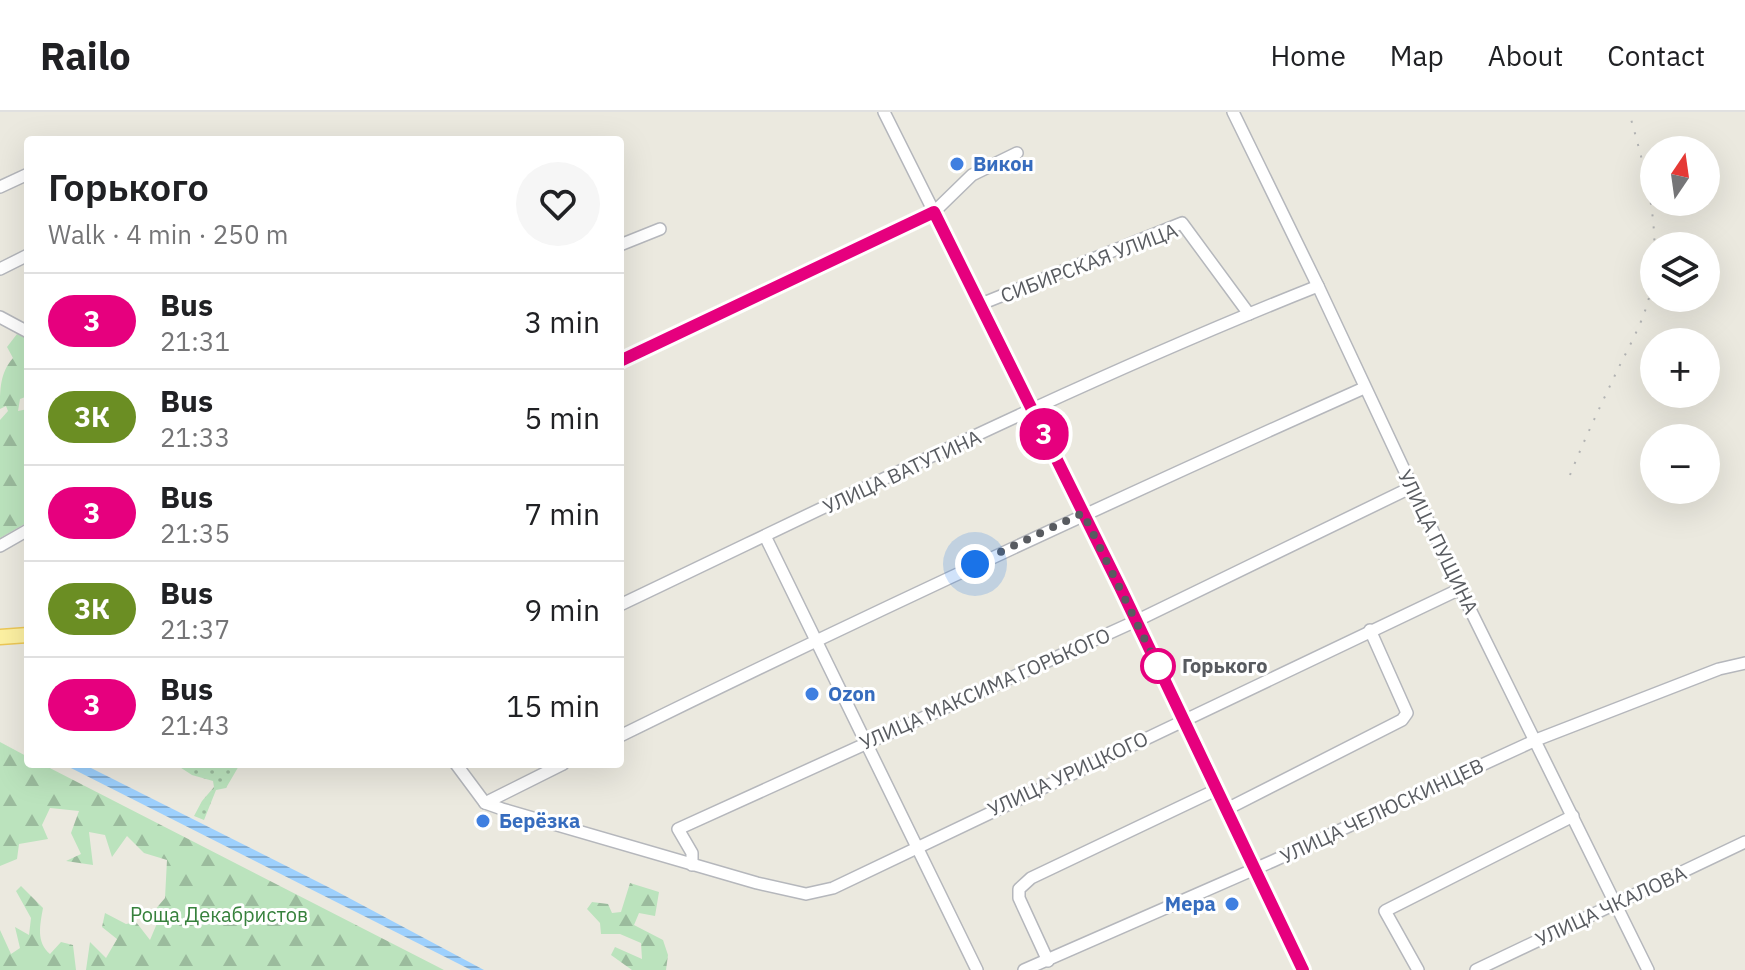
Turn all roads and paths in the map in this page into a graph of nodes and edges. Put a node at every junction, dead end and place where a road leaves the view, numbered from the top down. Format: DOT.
graph roads {
  1 [pos="884,112"];
  2 [pos="1233,112"];
  3 [pos="1017,153"];
  4 [pos="24,176"];
  5 [pos="0,187"];
  6 [pos="934,212"];
  7 [pos="660,229"];
  8 [pos="624,243"];
  9 [pos="24,257"];
  10 [pos="0,269"];
  11 [pos="1318,286"];
  12 [pos="981,304"];
  13 [pos="1249,314"];
  14 [pos="0,317"];
  15 [pos="24,330"];
  16 [pos="624,359"];
  17 [pos="1364,388"];
  18 [pos="1033,411"];
  19 [pos="1412,487"];
  20 [pos="1083,513"];
  21 [pos="24,532"];
  22 [pos="765,536"];
  23 [pos="0,546"];
  24 [pos="1460,589"];
  25 [pos="624,603"];
  26 [pos="1136,621"];
  27 [pos="1370,630"];
  28 [pos="24,635"];
  29 [pos="0,637"];
  30 [pos="814,641"];
  31 [pos="1745,663"];
  32 [pos="1184,719"];
  33 [pos="624,734"];
  34 [pos="1536,740"];
  35 [pos="865,744"];
  36 [pos="459,768"];
  37 [pos="555,768"];
  38 [pos="1218,789"];
  39 [pos="485,803"];
  40 [pos="1227,809"];
  41 [pos="1573,816"];
  42 [pos="1745,842"];
  43 [pos="917,846"];
  44 [pos="692,865"];
  45 [pos="1255,869"];
  46 [pos="1617,904"];
  47 [pos="1048,961"];
  48 [pos="977,970"];
  49 [pos="1024,970"];
  50 [pos="1303,970"];
  51 [pos="1418,970"];
  52 [pos="1476,970"];
  53 [pos="1648,970"];
  1 -- 6 [label="street"];
  2 -- 11 [label="street, УЛИЦА ПУЩИНА"];
  3 -- 6 [label="street"];
  4 -- 5 [label="street"];
  6 -- 12 [label="main road"];
  6 -- 16 [label="main road"];
  7 -- 8 [label="street"];
  9 -- 10 [label="street"];
  11 -- 13 [label="street, УЛИЦА ВАТУТИНА"];
  11 -- 17 [label="street, УЛИЦА ПУЩИНА"];
  12 -- 13 [label="street, СИБИРСКАЯ УЛИЦА"];
  12 -- 18 [label="main road"];
  13 -- 18 [label="street, УЛИЦА ВАТУТИНА"];
  14 -- 15 [label="street"];
  17 -- 19 [label="street, УЛИЦА ПУЩИНА"];
  17 -- 20 [label="street"];
  18 -- 20 [label="main road"];
  18 -- 22 [label="street, УЛИЦА ВАТУТИНА"];
  19 -- 24 [label="street, УЛИЦА ПУЩИНА"];
  19 -- 26 [label="street, УЛИЦА МАКСИМА ГОРЬКОГО"];
  20 -- 26 [label="main road"];
  20 -- 30 [label="street"];
  21 -- 23 [label="street"];
  22 -- 25 [label="street, УЛИЦА ВАТУТИНА"];
  22 -- 30 [label="street"];
  24 -- 27 [label="street, УЛИЦА УРИЦКОГО"];
  24 -- 34 [label="street, УЛИЦА ПУЩИНА"];
  26 -- 32 [label="main road"];
  26 -- 35 [label="street, УЛИЦА МАКСИМА ГОРЬКОГО"];
  27 -- 32 [label="street, УЛИЦА УРИЦКОГО"];
  27 -- 40 [label="street"];
  28 -- 29 [label="main road"];
  30 -- 33 [label="street"];
  30 -- 35 [label="street"];
  31 -- 34 [label="street, УЛИЦА ЧЕЛЮСКИНЦЕВ"];
  32 -- 38 [label="main road"];
  32 -- 43 [label="street, УЛИЦА УРИЦКОГО"];
  34 -- 41 [label="street, УЛИЦА ПУЩИНА"];
  34 -- 45 [label="street, УЛИЦА ЧЕЛЮСКИНЦЕВ"];
  35 -- 43 [label="street"];
  35 -- 44 [label="street, УЛИЦА МАКСИМА ГОРЬКОГО"];
  36 -- 39 [label="street"];
  37 -- 39 [label="street"];
  38 -- 40 [label="main road"];
  38 -- 47 [label="street"];
  39 -- 44 [label="street"];
  40 -- 45 [label="main road"];
  41 -- 46 [label="street, УЛИЦА ПУЩИНА"];
  41 -- 51 [label="street"];
  42 -- 46 [label="street, УЛИЦА ЧКАЛОВА"];
  43 -- 44 [label="street, УЛИЦА УРИЦКОГО"];
  43 -- 48 [label="street"];
  45 -- 47 [label="street, УЛИЦА ЧЕЛЮСКИНЦЕВ"];
  45 -- 50 [label="main road"];
  46 -- 52 [label="street, УЛИЦА ЧКАЛОВА"];
  46 -- 53 [label="street, УЛИЦА ПУЩИНА"];
  47 -- 49 [label="street, УЛИЦА ЧЕЛЮСКИНЦЕВ"];
}
